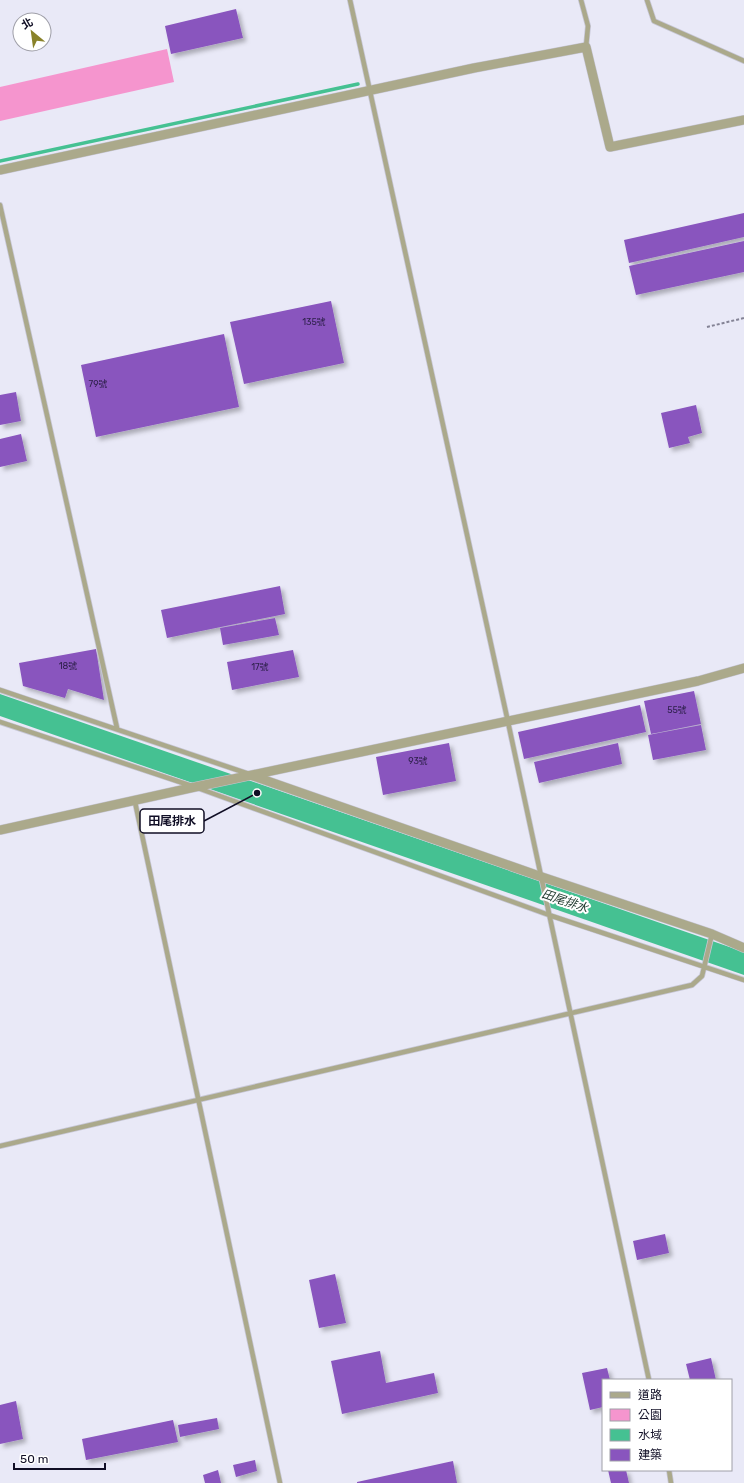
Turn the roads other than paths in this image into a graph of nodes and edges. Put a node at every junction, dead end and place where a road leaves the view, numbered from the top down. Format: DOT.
graph roads {
  1 [pos="350,0"];
  2 [pos="581,0"];
  3 [pos="647,0"];
  4 [pos="586,47"];
  5 [pos="744,61"];
  6 [pos="370,91"];
  7 [pos="744,120"];
  8 [pos="0,170"];
  9 [pos="0,205"];
  10 [pos="744,668"];
  11 [pos="0,690"];
  12 [pos="0,722"];
  13 [pos="508,722"];
  14 [pos="116,728"];
  15 [pos="252,775"];
  16 [pos="194,787"];
  17 [pos="134,802"];
  18 [pos="0,830"];
  19 [pos="542,877"];
  20 [pos="549,915"];
  21 [pos="712,934"];
  22 [pos="744,948"];
  23 [pos="704,966"];
  24 [pos="744,980"];
  25 [pos="571,1013"];
  26 [pos="197,1101"];
  27 [pos="0,1146"];
  28 [pos="649,1379"];
  29 [pos="669,1471"];
  30 [pos="280,1483"];
  31 [pos="671,1483"];
  1 -- 6 [label="lane"];
  2 -- 4 [label="lane"];
  3 -- 5 [label="lane"];
  4 -- 6 [label="street"];
  4 -- 7 [label="street"];
  6 -- 8 [label="street"];
  6 -- 13 [label="lane"];
  9 -- 14 [label="lane"];
  10 -- 13 [label="street"];
  11 -- 14 [label="lane"];
  12 -- 16 [label="lane"];
  13 -- 15 [label="street"];
  13 -- 19 [label="lane"];
  14 -- 15 [label="lane"];
  15 -- 16 [label="street"];
  15 -- 19 [label="street"];
  16 -- 17 [label="street"];
  16 -- 20 [label="lane"];
  17 -- 18 [label="street"];
  17 -- 26 [label="lane"];
  19 -- 20 [label="lane"];
  19 -- 21 [label="street"];
  20 -- 23 [label="lane"];
  20 -- 25 [label="lane"];
  21 -- 22 [label="street"];
  21 -- 23 [label="lane"];
  23 -- 24 [label="lane"];
  23 -- 25 [label="lane"];
  25 -- 26 [label="lane"];
  25 -- 28 [label="lane"];
  26 -- 27 [label="lane"];
  26 -- 30 [label="lane"];
  29 -- 31 [label="lane"];
}
